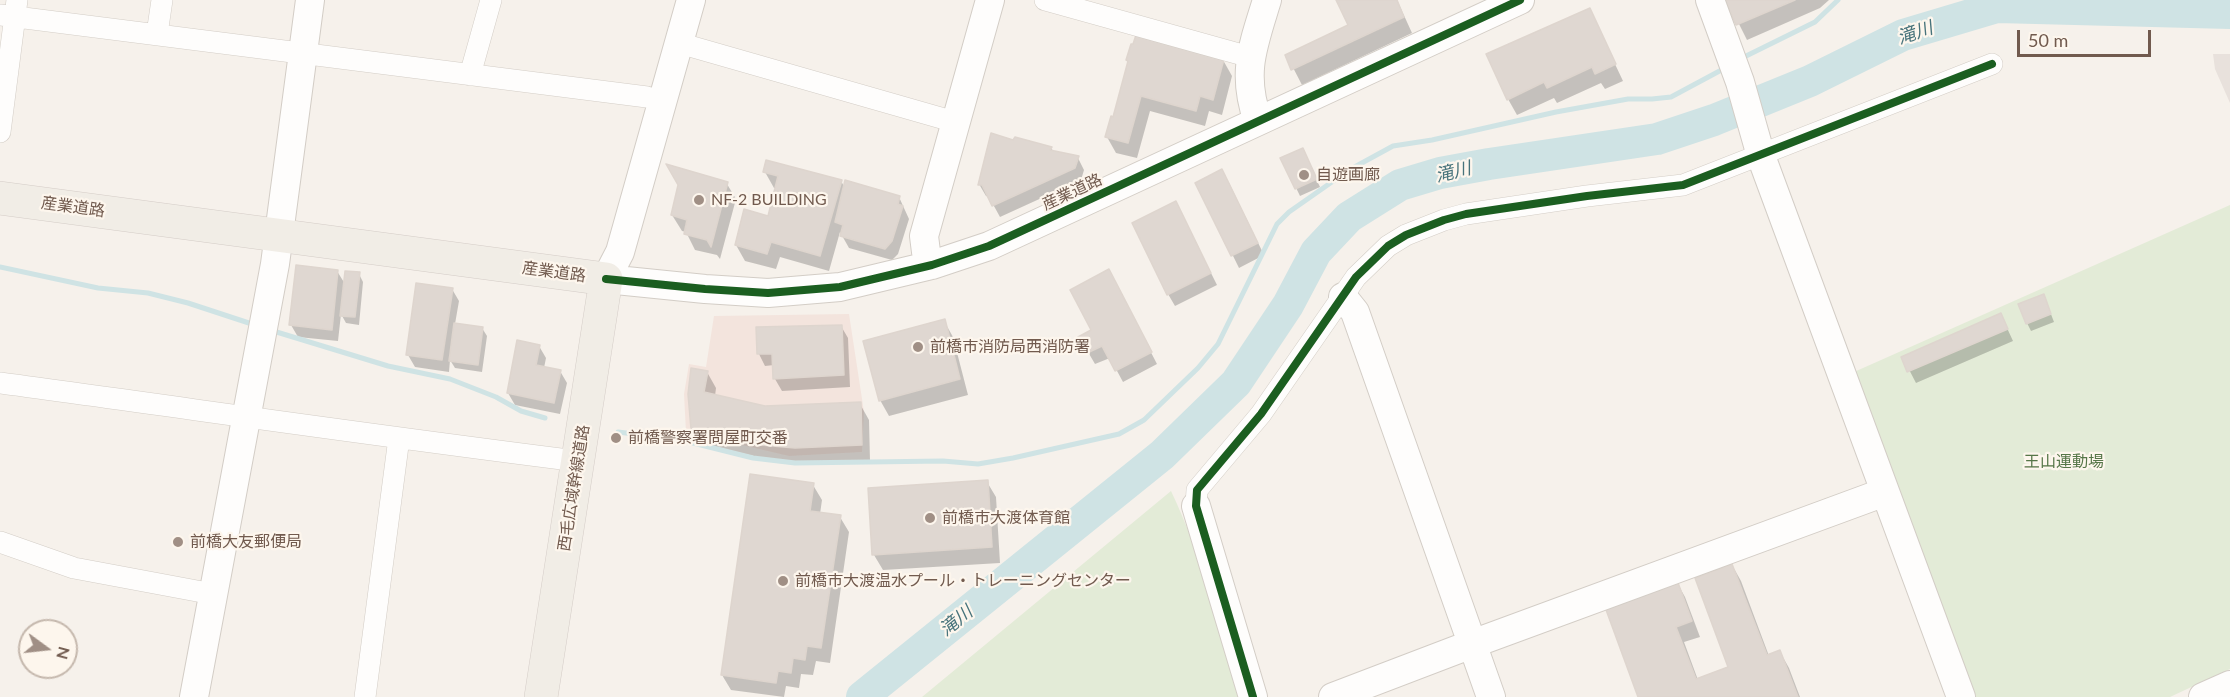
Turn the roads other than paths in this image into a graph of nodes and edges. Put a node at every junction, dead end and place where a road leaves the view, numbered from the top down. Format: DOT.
graph roads {
  1 [pos="162,0"];
  2 [pos="310,0"];
  3 [pos="491,0"];
  4 [pos="674,0"];
  5 [pos="691,0"];
  6 [pos="990,0"];
  7 [pos="1045,0"];
  8 [pos="1267,0"];
  9 [pos="1520,0"];
  10 [pos="1710,0"];
  11 [pos="11,10"];
  12 [pos="157,34"];
  13 [pos="679,43"];
  14 [pos="303,54"];
  15 [pos="1250,57"];
  16 [pos="1992,64"];
  17 [pos="470,75"];
  18 [pos="646,97"];
  19 [pos="1258,120"];
  20 [pos="955,122"];
  21 [pos="0,132"];
  22 [pos="1758,149"];
  23 [pos="0,198"];
  24 [pos="279,235"];
  25 [pos="932,265"];
  26 [pos="606,279"];
  27 [pos="1343,297"];
  28 [pos="0,383"];
  29 [pos="247,416"];
  30 [pos="399,438"];
  31 [pos="578,460"];
  32 [pos="1885,492"];
  33 [pos="1196,506"];
  34 [pos="0,542"];
  35 [pos="213,594"];
  36 [pos="1472,644"];
  37 [pos="2230,685"];
  38 [pos="194,697"];
  39 [pos="365,697"];
  40 [pos="541,697"];
  41 [pos="1253,697"];
  42 [pos="1333,697"];
  43 [pos="1491,697"];
  44 [pos="1961,697"];
  45 [pos="2203,697"];
  1 -- 12 [label="street"];
  2 -- 14 [label="street"];
  3 -- 17 [label="street"];
  4 -- 18 [label="street, 西毛広域幹線道路"];
  5 -- 13 [label="street, 西毛広域幹線道路"];
  6 -- 20 [label="street"];
  7 -- 15 [label="street"];
  8 -- 15 [label="street"];
  9 -- 19 [label="street, 産業道路"];
  10 -- 22 [label="street"];
  11 -- 12 [label="street"];
  11 -- 21 [label="street"];
  12 -- 14 [label="street"];
  13 -- 20 [label="street"];
  13 -- 26 [label="street, 西毛広域幹線道路"];
  14 -- 17 [label="street"];
  14 -- 24 [label="street"];
  15 -- 19 [label="street"];
  16 -- 22 [label="street"];
  17 -- 18 [label="street"];
  18 -- 26 [label="street, 西毛広域幹線道路"];
  19 -- 25 [label="street, 産業道路"];
  20 -- 25 [label="street"];
  22 -- 27 [label="street"];
  22 -- 32 [label="street"];
  23 -- 24 [label="main road, 産業道路"];
  24 -- 26 [label="main road, 産業道路"];
  24 -- 29 [label="street"];
  25 -- 26 [label="street, 産業道路"];
  26 -- 31 [label="main road, 西毛広域幹線道路"];
  27 -- 33 [label="street"];
  27 -- 36 [label="street"];
  28 -- 29 [label="street"];
  29 -- 30 [label="street"];
  29 -- 35 [label="street"];
  30 -- 31 [label="street"];
  30 -- 39 [label="street"];
  31 -- 40 [label="main road, 西毛広域幹線道路"];
  32 -- 36 [label="street"];
  32 -- 44 [label="street"];
  33 -- 41 [label="street"];
  34 -- 35 [label="street"];
  35 -- 38 [label="street"];
  36 -- 42 [label="street"];
  36 -- 43 [label="street"];
  37 -- 45 [label="street"];
}
